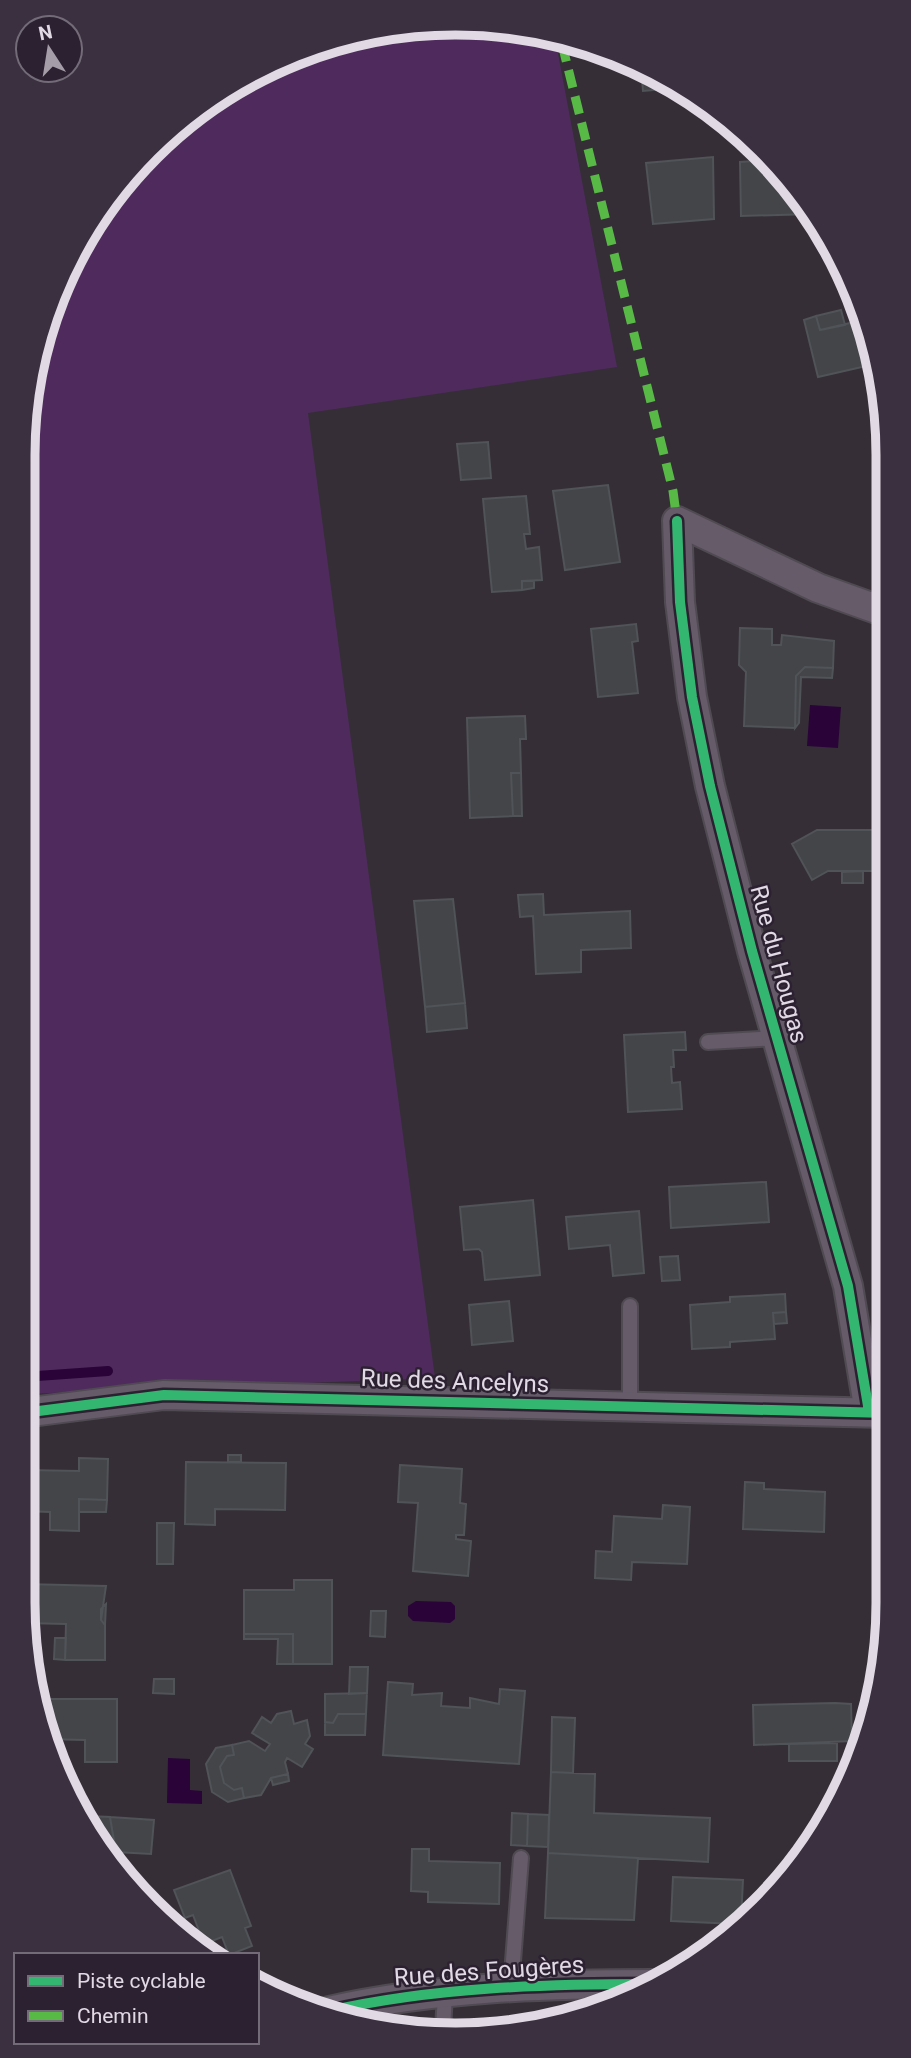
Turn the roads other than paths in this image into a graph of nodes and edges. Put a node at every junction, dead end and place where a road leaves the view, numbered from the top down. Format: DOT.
graph roads {
  1 [pos="876,609"];
  2 [pos="777,1038"];
  3 [pos="708,1042"];
  4 [pos="630,1306"];
  5 [pos="876,1404"];
  6 [pos="630,1407"];
  7 [pos="35,1411"];
  8 [pos="876,1412"];
  9 [pos="521,1858"];
  10 [pos="631,1984"];
  11 [pos="512,1987"];
  12 [pos="445,1994"];
  13 [pos="343,2008"];
  14 [pos="443,2023"];
  1 -- 2 [label="street, Rue du Hougas"];
  2 -- 3 [label="lane"];
  2 -- 5 [label="street, Rue du Hougas"];
  4 -- 6 [label="lane"];
  6 -- 7 [label="street, Rue des Ancelyns"];
  6 -- 8 [label="street, Rue des Ancelyns"];
  9 -- 11 [label="lane"];
  10 -- 11 [label="street, Rue des Fougères"];
  11 -- 12 [label="street, Rue des Fougères"];
  12 -- 13 [label="street, Rue des Fougères"];
  12 -- 14 [label="lane"];
}
